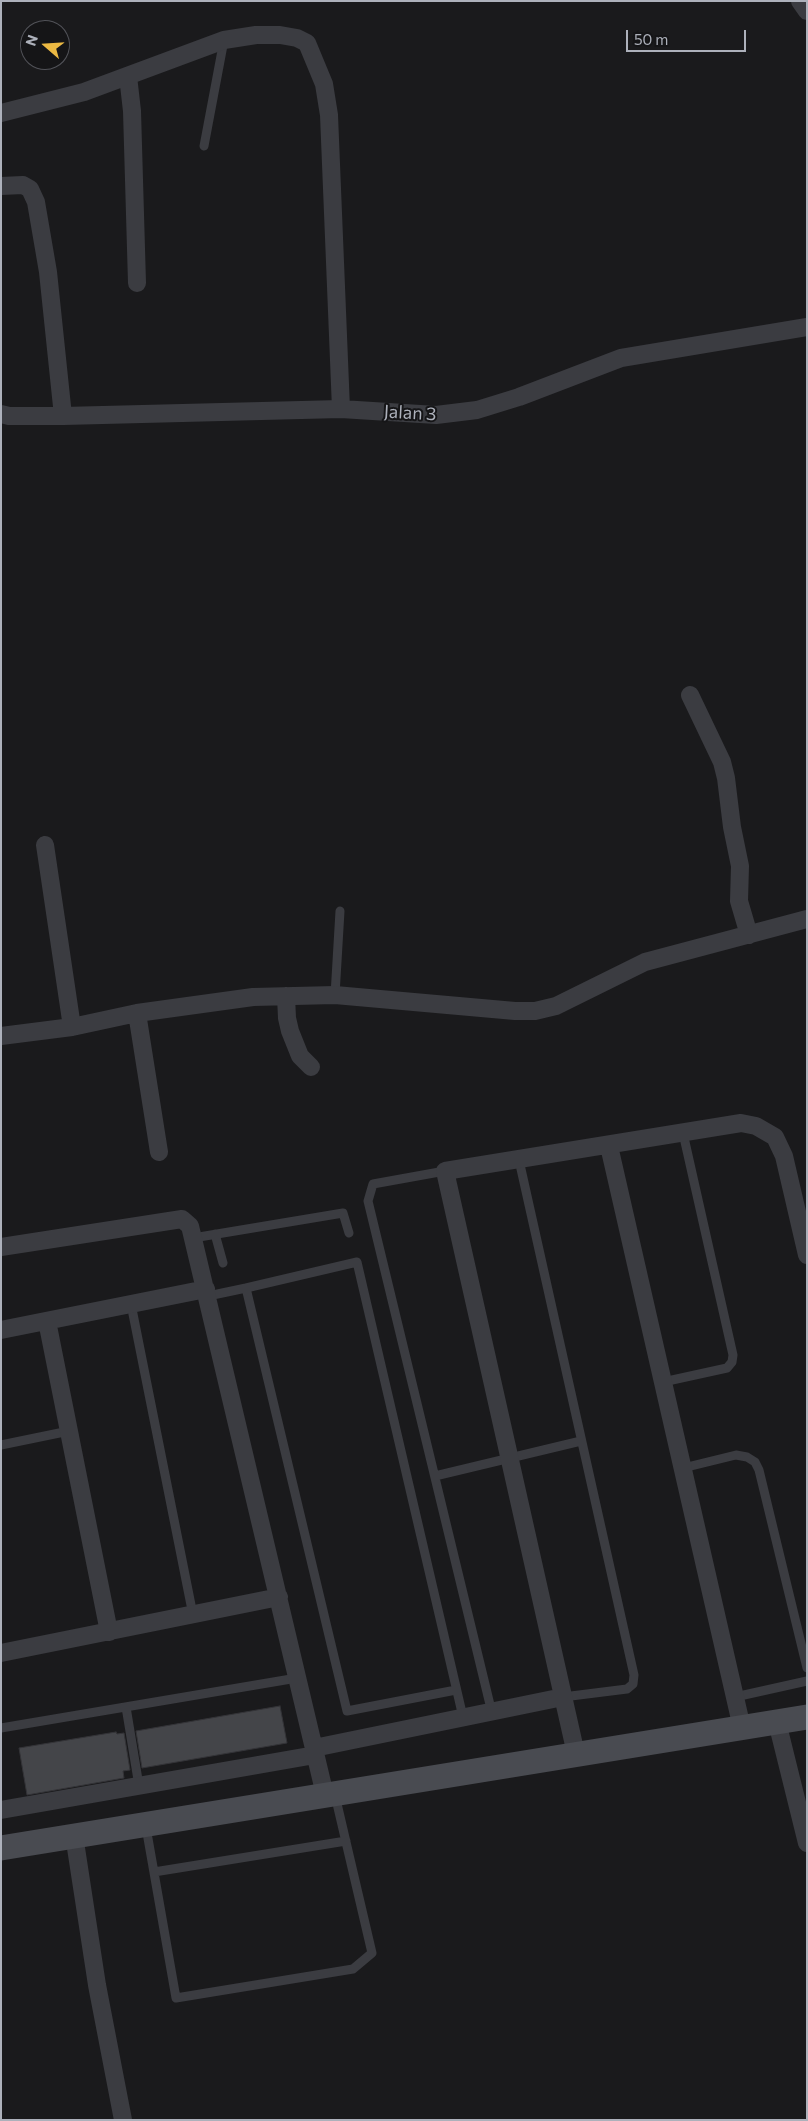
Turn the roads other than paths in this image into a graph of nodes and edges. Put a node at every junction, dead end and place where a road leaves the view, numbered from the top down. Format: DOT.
graph roads {
  1 [pos="800,1"];
  2 [pos="807,11"];
  3 [pos="224,40"];
  4 [pos="128,76"];
  5 [pos="1,113"];
  6 [pos="204,146"];
  7 [pos="1,186"];
  8 [pos="137,284"];
  9 [pos="807,327"];
  10 [pos="341,409"];
  11 [pos="1,414"];
  12 [pos="62,416"];
  13 [pos="690,695"];
  14 [pos="45,845"];
  15 [pos="340,911"];
  16 [pos="807,919"];
  17 [pos="749,935"];
  18 [pos="335,995"];
  19 [pos="286,996"];
  20 [pos="137,1013"];
  21 [pos="72,1027"];
  22 [pos="1,1036"];
  23 [pos="311,1067"];
  24 [pos="683,1133"];
  25 [pos="609,1146"];
  26 [pos="159,1152"];
  27 [pos="519,1160"];
  28 [pos="445,1171"];
  29 [pos="349,1233"];
  30 [pos="215,1234"];
  31 [pos="193,1238"];
  32 [pos="1,1247"];
  33 [pos="807,1255"];
  34 [pos="223,1263"];
  35 [pos="246,1288"];
  36 [pos="207,1292"];
  37 [pos="131,1304"];
  38 [pos="47,1321"];
  39 [pos="1,1330"];
  40 [pos="663,1382"];
  41 [pos="69,1431"];
  42 [pos="582,1441"];
  43 [pos="1,1445"];
  44 [pos="510,1459"];
  45 [pos="683,1468"];
  46 [pos="435,1476"];
  47 [pos="278,1597"];
  48 [pos="193,1615"];
  49 [pos="109,1632"];
  50 [pos="1,1653"];
  51 [pos="807,1668"];
  52 [pos="297,1678"];
  53 [pos="807,1681"];
  54 [pos="456,1690"];
  55 [pos="563,1697"];
  56 [pos="735,1697"];
  57 [pos="126,1707"];
  58 [pos="492,1713"];
  59 [pos="807,1716"];
  60 [pos="464,1717"];
  61 [pos="777,1722"];
  62 [pos="1,1728"];
  63 [pos="742,1728"];
  64 [pos="315,1752"];
  65 [pos="576,1754"];
  66 [pos="139,1786"];
  67 [pos="330,1794"];
  68 [pos="1,1810"];
  69 [pos="145,1824"];
  70 [pos="74,1835"];
  71 [pos="346,1841"];
  72 [pos="807,1843"];
  73 [pos="1,1848"];
  74 [pos="154,1872"];
  75 [pos="123,2120"];
  1 -- 2 [label="street"];
  3 -- 4 [label="street"];
  3 -- 6 [label="lane"];
  3 -- 10 [label="street"];
  4 -- 5 [label="street"];
  4 -- 8 [label="street"];
  7 -- 12 [label="street"];
  9 -- 10 [label="street, Jalan 3"];
  10 -- 12 [label="street, Jalan 3"];
  11 -- 12 [label="street, Jalan 3"];
  13 -- 17 [label="street"];
  14 -- 21 [label="street"];
  15 -- 18 [label="lane"];
  16 -- 17 [label="street"];
  17 -- 18 [label="street"];
  18 -- 19 [label="street"];
  19 -- 20 [label="street"];
  19 -- 23 [label="street"];
  20 -- 21 [label="street"];
  20 -- 26 [label="street"];
  21 -- 22 [label="street"];
  24 -- 25 [label="street"];
  24 -- 33 [label="street"];
  24 -- 40 [label="lane"];
  25 -- 27 [label="street"];
  25 -- 40 [label="street"];
  27 -- 28 [label="street"];
  27 -- 42 [label="lane"];
  28 -- 44 [label="street"];
  28 -- 46 [label="lane"];
  29 -- 30 [label="lane"];
  30 -- 31 [label="lane"];
  30 -- 34 [label="lane"];
  31 -- 32 [label="street"];
  31 -- 36 [label="street"];
  35 -- 36 [label="lane"];
  35 -- 54 [label="lane"];
  35 -- 54 [label="lane"];
  36 -- 37 [label="street"];
  36 -- 47 [label="street"];
  37 -- 38 [label="street"];
  37 -- 48 [label="lane"];
  38 -- 39 [label="street"];
  38 -- 41 [label="street"];
  40 -- 45 [label="street"];
  41 -- 43 [label="lane"];
  41 -- 49 [label="street"];
  42 -- 44 [label="lane"];
  42 -- 55 [label="lane"];
  44 -- 46 [label="lane"];
  44 -- 55 [label="street"];
  45 -- 51 [label="lane"];
  45 -- 56 [label="street"];
  46 -- 58 [label="lane"];
  47 -- 48 [label="street"];
  47 -- 52 [label="street"];
  48 -- 49 [label="street"];
  49 -- 50 [label="street"];
  52 -- 57 [label="lane"];
  52 -- 64 [label="street"];
  53 -- 56 [label="lane"];
  54 -- 60 [label="lane"];
  55 -- 58 [label="street"];
  55 -- 65 [label="street"];
  56 -- 63 [label="street"];
  57 -- 62 [label="lane"];
  57 -- 66 [label="lane"];
  58 -- 60 [label="street"];
  59 -- 61 [label="main road"];
  60 -- 64 [label="street"];
  61 -- 63 [label="main road"];
  61 -- 72 [label="street"];
  63 -- 65 [label="main road"];
  64 -- 66 [label="street"];
  64 -- 67 [label="street"];
  65 -- 67 [label="main road"];
  66 -- 68 [label="street"];
  67 -- 69 [label="main road"];
  67 -- 71 [label="lane"];
  69 -- 70 [label="main road"];
  69 -- 74 [label="lane"];
  70 -- 73 [label="main road"];
  70 -- 75 [label="street"];
  71 -- 74 [label="lane"];
  71 -- 74 [label="lane"];
}
